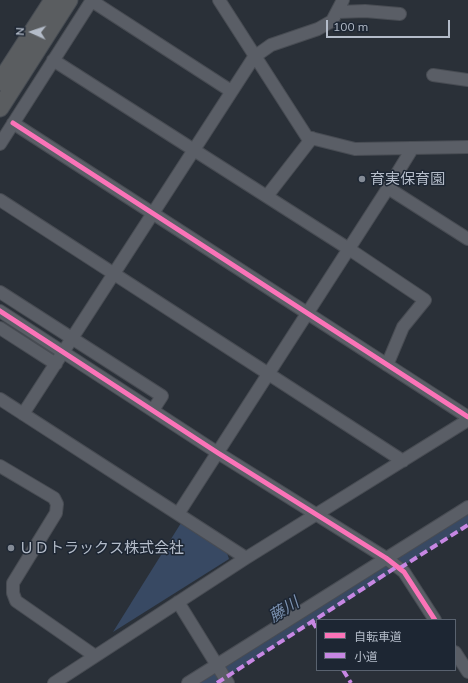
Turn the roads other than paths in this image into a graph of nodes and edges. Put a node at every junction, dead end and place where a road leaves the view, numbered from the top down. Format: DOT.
graph roads {
  1 [pos="53,0"];
  2 [pos="69,0"];
  3 [pos="219,0"];
  4 [pos="343,0"];
  5 [pos="92,1"];
  6 [pos="338,12"];
  7 [pos="400,14"];
  8 [pos="254,57"];
  9 [pos="53,60"];
  10 [pos="433,75"];
  11 [pos="468,80"];
  12 [pos="0,82"];
  13 [pos="231,91"];
  14 [pos="0,108"];
  15 [pos="13,123"];
  16 [pos="312,138"];
  17 [pos="0,144"];
  18 [pos="468,147"];
  19 [pos="412,149"];
  20 [pos="194,150"];
  21 [pos="388,188"];
  22 [pos="267,196"];
  23 [pos="0,200"];
  24 [pos="152,214"];
  25 [pos="468,239"];
  26 [pos="349,249"];
  27 [pos="114,274"];
  28 [pos="0,292"];
  29 [pos="0,311"];
  30 [pos="307,313"];
  31 [pos="0,328"];
  32 [pos="72,339"];
  33 [pos="63,352"];
  34 [pos="56,364"];
  35 [pos="387,365"];
  36 [pos="269,373"];
  37 [pos="0,399"];
  38 [pos="153,410"];
  39 [pos="23,414"];
  40 [pos="468,417"];
  41 [pos="468,420"];
  42 [pos="218,453"];
  43 [pos="403,461"];
  44 [pos="0,466"];
  45 [pos="468,507"];
  46 [pos="178,514"];
  47 [pos="318,515"];
  48 [pos="246,558"];
  49 [pos="386,558"];
  50 [pos="178,602"];
  51 [pos="434,619"];
  52 [pos="456,654"];
  53 [pos="95,656"];
  54 [pos="217,665"];
  55 [pos="468,672"];
  56 [pos="54,683"];
  57 [pos="188,683"];
  58 [pos="228,683"];
  1 -- 12 [label="highway"];
  2 -- 14 [label="highway"];
  3 -- 8 [label="street"];
  4 -- 6 [label="street"];
  5 -- 9 [label="street"];
  5 -- 13 [label="street"];
  6 -- 7 [label="street"];
  6 -- 8 [label="street"];
  8 -- 13 [label="street"];
  8 -- 16 [label="street"];
  9 -- 15 [label="street"];
  9 -- 20 [label="street"];
  10 -- 11 [label="street"];
  13 -- 20 [label="street"];
  15 -- 17 [label="street"];
  15 -- 24 [label="street"];
  16 -- 19 [label="street"];
  16 -- 22 [label="street"];
  18 -- 19 [label="street"];
  19 -- 21 [label="street"];
  20 -- 22 [label="street"];
  20 -- 24 [label="street"];
  21 -- 25 [label="street"];
  21 -- 26 [label="street"];
  22 -- 26 [label="street"];
  23 -- 27 [label="street"];
  24 -- 27 [label="street"];
  24 -- 30 [label="street"];
  26 -- 30 [label="street"];
  26 -- 35 [label="street"];
  27 -- 32 [label="street"];
  27 -- 36 [label="street"];
  28 -- 32 [label="street"];
  29 -- 33 [label="street"];
  30 -- 35 [label="street"];
  30 -- 36 [label="street"];
  31 -- 34 [label="street"];
  32 -- 33 [label="street"];
  32 -- 38 [label="street"];
  33 -- 34 [label="street"];
  33 -- 38 [label="street"];
  34 -- 39 [label="street"];
  35 -- 40 [label="street"];
  36 -- 42 [label="street"];
  36 -- 43 [label="street"];
  37 -- 39 [label="street"];
  38 -- 42 [label="street"];
  39 -- 46 [label="street"];
  41 -- 43 [label="street"];
  42 -- 46 [label="street"];
  42 -- 47 [label="street"];
  43 -- 47 [label="street"];
  44 -- 53 [label="street"];
  45 -- 49 [label="street"];
  46 -- 48 [label="street"];
  47 -- 48 [label="street"];
  47 -- 49 [label="street"];
  48 -- 50 [label="street"];
  49 -- 51 [label="street"];
  49 -- 54 [label="street"];
  50 -- 53 [label="street"];
  50 -- 54 [label="street"];
  52 -- 55 [label="street"];
  53 -- 56 [label="street"];
  54 -- 57 [label="street"];
  54 -- 58 [label="street"];
}
